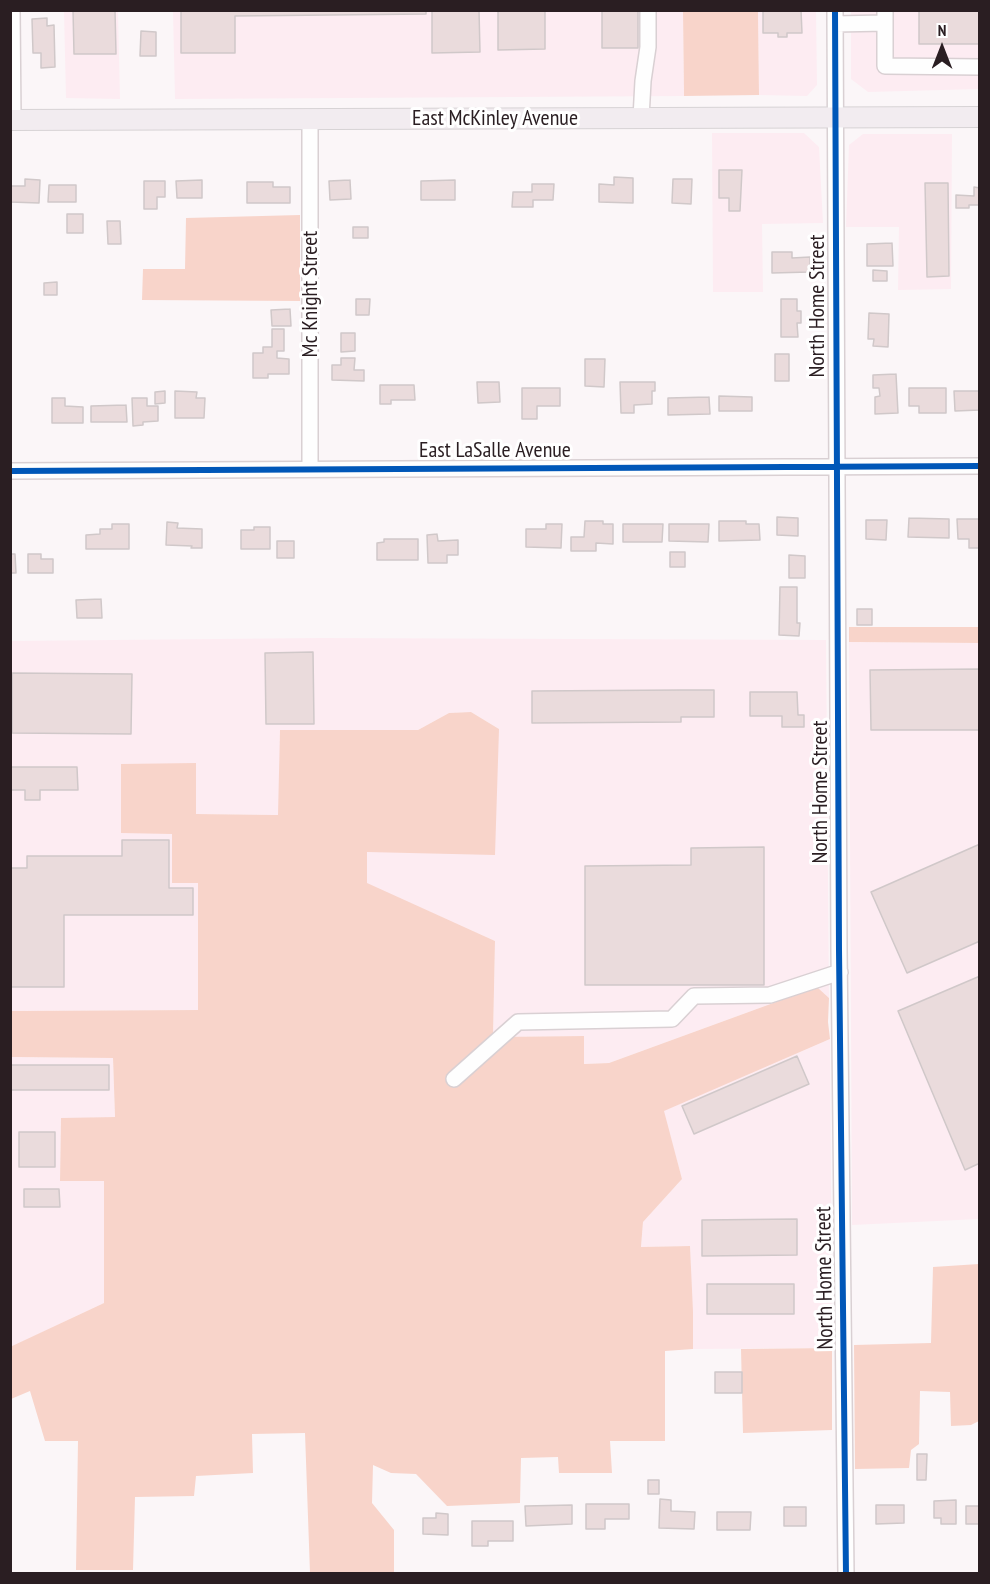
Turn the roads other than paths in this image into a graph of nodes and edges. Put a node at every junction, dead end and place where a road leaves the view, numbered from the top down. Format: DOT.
graph roads {
  1 [pos="12,10"];
  2 [pos="648,10"];
  3 [pos="835,17"];
  4 [pos="885,17"];
  5 [pos="980,67"];
  6 [pos="980,117"];
  7 [pos="641,118"];
  8 [pos="836,118"];
  9 [pos="310,119"];
  10 [pos="12,120"];
  11 [pos="980,466"];
  12 [pos="837,467"];
  13 [pos="310,469"];
  14 [pos="10,471"];
  15 [pos="840,972"];
  16 [pos="454,1079"];
  17 [pos="846,1574"];
  1 -- 10 [label="street"];
  2 -- 7 [label="street"];
  3 -- 4 [label="street"];
  3 -- 8 [label="street, North Home Street"];
  4 -- 5 [label="street"];
  6 -- 8 [label="main road, East McKinley Avenue"];
  7 -- 8 [label="main road, East McKinley Avenue"];
  7 -- 9 [label="main road, East McKinley Avenue"];
  8 -- 12 [label="street, North Home Street"];
  9 -- 10 [label="main road, East McKinley Avenue"];
  9 -- 13 [label="street, Mc Knight Street"];
  11 -- 12 [label="street, East LaSalle Avenue"];
  12 -- 13 [label="street, East LaSalle Avenue"];
  12 -- 15 [label="street, North Home Street"];
  13 -- 14 [label="street, East LaSalle Avenue"];
  15 -- 16 [label="street"];
  15 -- 17 [label="street, North Home Street"];
}
